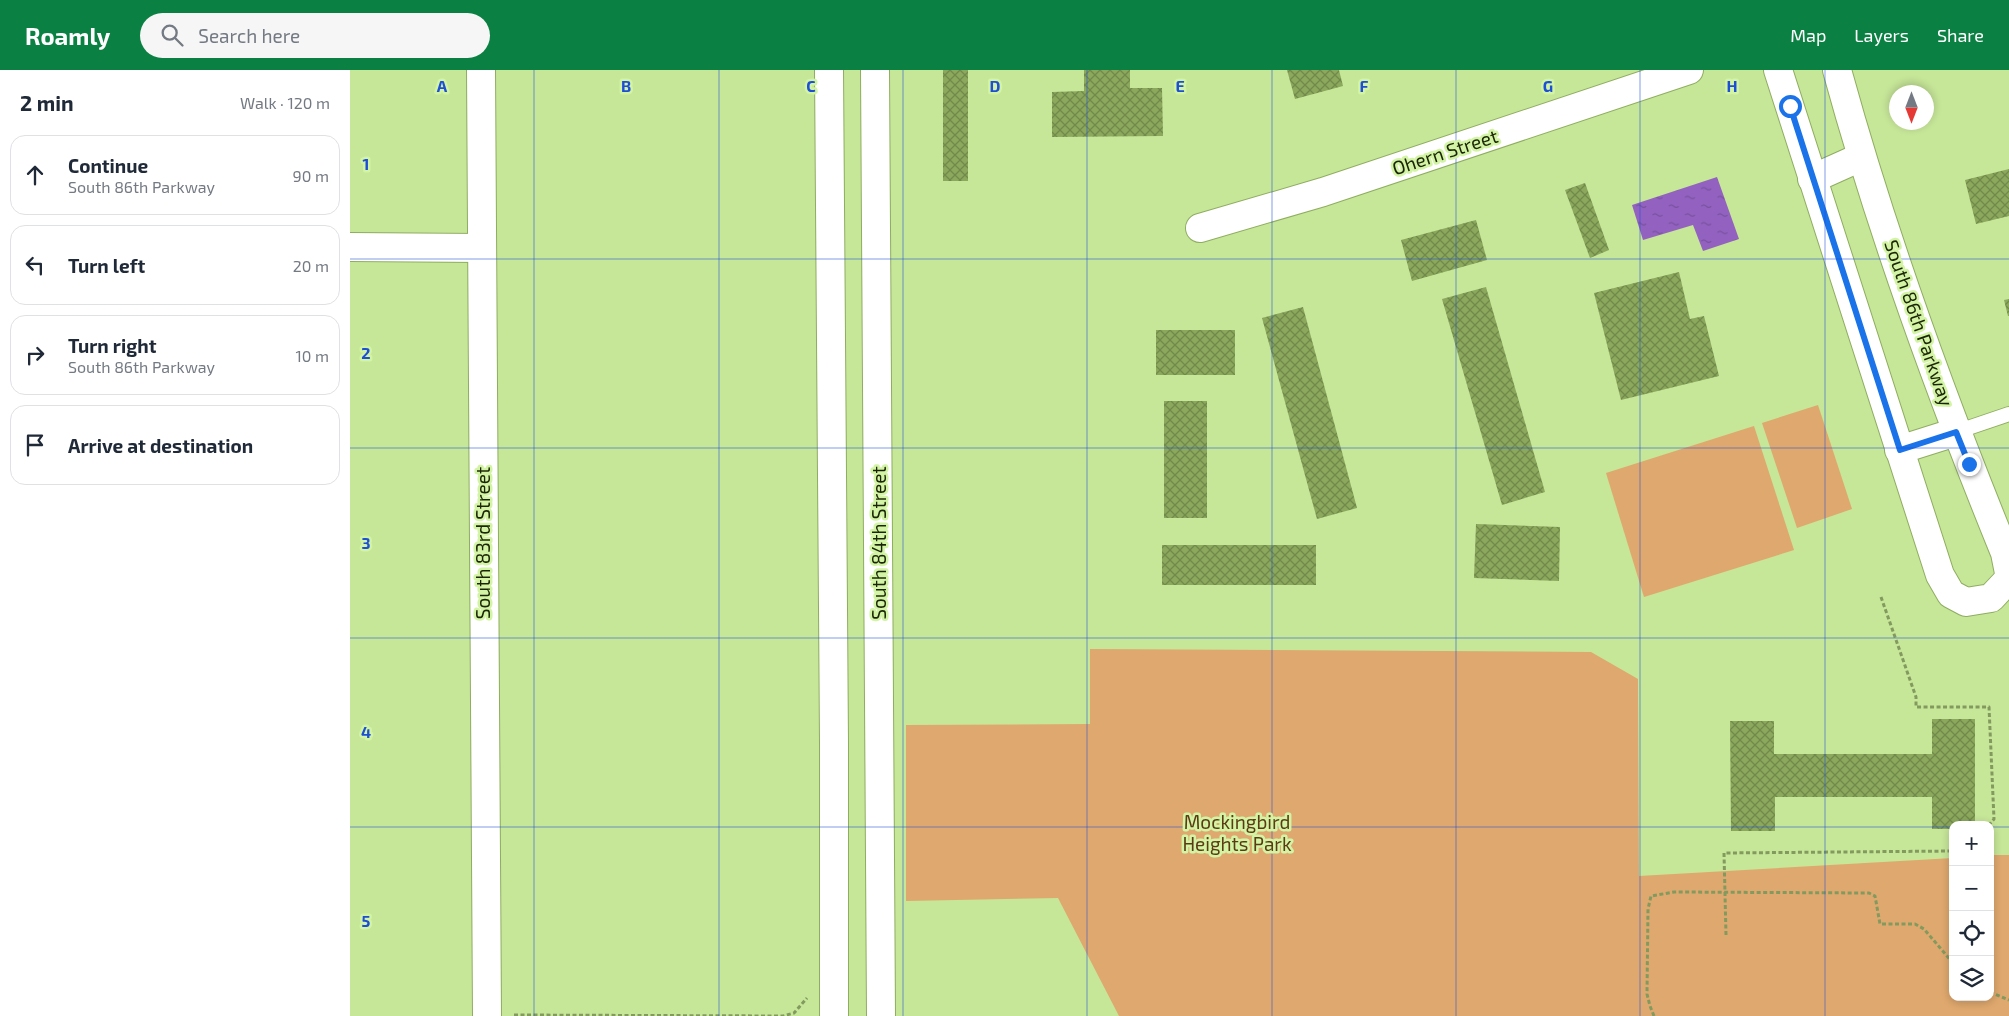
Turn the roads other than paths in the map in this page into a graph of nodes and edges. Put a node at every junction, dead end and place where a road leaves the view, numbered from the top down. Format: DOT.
graph roads {
  1 [pos="481,70"];
  2 [pos="828,70"];
  3 [pos="875,70"];
  4 [pos="1689,70"];
  5 [pos="1778,70"];
  6 [pos="1836,70"];
  7 [pos="1861,157"];
  8 [pos="1812,179"];
  9 [pos="1200,228"];
  10 [pos="350,247"];
  11 [pos="481,248"];
  12 [pos="2009,414"];
  13 [pos="1956,432"];
  14 [pos="1900,450"];
  15 [pos="2009,573"];
  16 [pos="2009,579"];
  17 [pos="825,1007"];
  18 [pos="498,1016"];
  19 [pos="881,1016"];
  1 -- 11 [label="street, South 83rd Street"];
  2 -- 17 [label="street"];
  3 -- 19 [label="street, South 84th Street"];
  4 -- 9 [label="street, Ohern Street"];
  5 -- 8 [label="street"];
  6 -- 7 [label="street, South 86th Parkway"];
  7 -- 8 [label="street"];
  7 -- 13 [label="street, South 86th Parkway"];
  8 -- 14 [label="street"];
  10 -- 11 [label="street"];
  11 -- 18 [label="street, South 83rd Street"];
  12 -- 13 [label="lane"];
  13 -- 14 [label="street"];
  13 -- 15 [label="street, South 86th Parkway"];
  14 -- 16 [label="street"];
}
